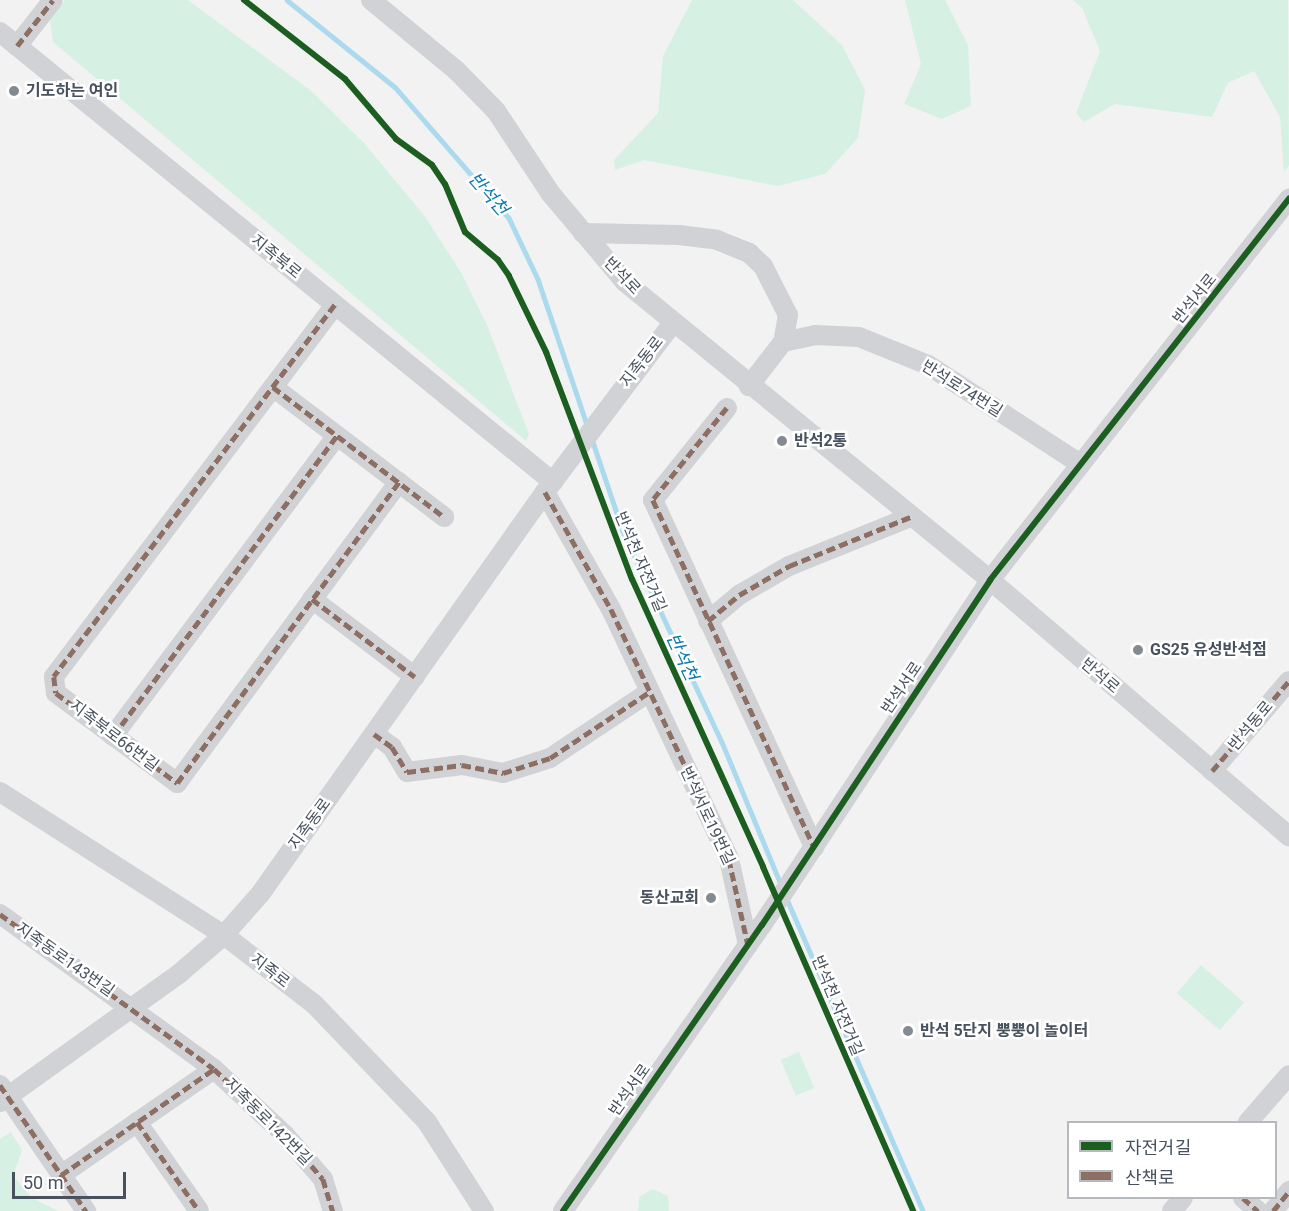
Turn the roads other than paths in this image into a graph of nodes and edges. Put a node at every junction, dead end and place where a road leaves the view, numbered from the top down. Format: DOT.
graph roads {
  1 [pos="53,0"];
  2 [pos="372,0"];
  3 [pos="0,32"];
  4 [pos="17,46"];
  5 [pos="1289,198"];
  6 [pos="583,232"];
  7 [pos="335,305"];
  8 [pos="672,324"];
  9 [pos="783,342"];
  10 [pos="749,386"];
  11 [pos="273,387"];
  12 [pos="727,408"];
  13 [pos="337,436"];
  14 [pos="1079,463"];
  15 [pos="399,482"];
  16 [pos="549,487"];
  17 [pos="444,517"];
  18 [pos="910,517"];
  19 [pos="990,580"];
  20 [pos="312,599"];
  21 [pos="708,621"];
  22 [pos="416,677"];
  23 [pos="1289,681"];
  24 [pos="648,693"];
  25 [pos="374,734"];
  26 [pos="113,736"];
  27 [pos="1212,771"];
  28 [pos="0,792"];
  29 [pos="1289,836"];
  30 [pos="811,852"];
  31 [pos="0,914"];
  32 [pos="224,935"];
  33 [pos="748,945"];
  34 [pos="130,1007"];
  35 [pos="214,1069"];
  36 [pos="1289,1075"];
  37 [pos="3,1095"];
  38 [pos="1249,1121"];
  39 [pos="137,1122"];
  40 [pos="61,1175"];
  41 [pos="1289,1191"];
  42 [pos="1181,1199"];
  43 [pos="1244,1199"];
  44 [pos="86,1211"];
  45 [pos="199,1211"];
  46 [pos="333,1211"];
  47 [pos="484,1211"];
  48 [pos="563,1211"];
  49 [pos="1172,1211"];
  50 [pos="1258,1211"];
  51 [pos="1273,1211"];
  1 -- 4 [label="street"];
  2 -- 6 [label="street, 반석로"];
  3 -- 4 [label="street, 지족북로"];
  4 -- 7 [label="street, 지족북로"];
  5 -- 14 [label="street, 반석서로"];
  6 -- 8 [label="street, 반석로"];
  6 -- 9 [label="street"];
  7 -- 11 [label="street, 지족북로66번길"];
  7 -- 16 [label="street, 지족북로"];
  8 -- 10 [label="street, 반석로"];
  8 -- 16 [label="street, 지족동로"];
  9 -- 10 [label="street"];
  9 -- 14 [label="street, 반석로74번길"];
  10 -- 18 [label="street, 반석로"];
  11 -- 13 [label="street"];
  11 -- 26 [label="street, 지족북로66번길"];
  12 -- 21 [label="street"];
  13 -- 15 [label="street"];
  13 -- 26 [label="street"];
  14 -- 19 [label="street, 반석서로"];
  15 -- 17 [label="street"];
  15 -- 20 [label="street, 지족북로66번길"];
  16 -- 22 [label="street, 지족동로"];
  16 -- 24 [label="street, 반석서로19번길"];
  18 -- 19 [label="street, 반석로"];
  18 -- 21 [label="street"];
  19 -- 27 [label="street, 반석로"];
  19 -- 30 [label="street, 반석서로"];
  20 -- 22 [label="street"];
  20 -- 26 [label="street, 지족북로66번길"];
  21 -- 30 [label="street"];
  22 -- 25 [label="street, 지족동로"];
  23 -- 27 [label="street, 반석동로"];
  24 -- 25 [label="street"];
  24 -- 33 [label="street, 반석서로19번길"];
  25 -- 32 [label="street, 지족동로"];
  27 -- 29 [label="street, 반석로"];
  28 -- 32 [label="street, 지족로"];
  30 -- 33 [label="street, 반석서로"];
  31 -- 34 [label="street, 지족동로143번길"];
  32 -- 34 [label="street, 지족동로"];
  32 -- 47 [label="street, 지족로"];
  33 -- 48 [label="street, 반석서로"];
  34 -- 35 [label="street, 지족동로142번길"];
  34 -- 37 [label="street, 지족동로"];
  35 -- 39 [label="street, 지족동로142번길"];
  35 -- 46 [label="street, 지족동로142번길"];
  36 -- 38 [label="street"];
  37 -- 40 [label="street"];
  39 -- 40 [label="street, 지족동로142번길"];
  39 -- 45 [label="street"];
  40 -- 44 [label="street"];
  41 -- 51 [label="street"];
  42 -- 49 [label="street"];
  43 -- 50 [label="street"];
}
